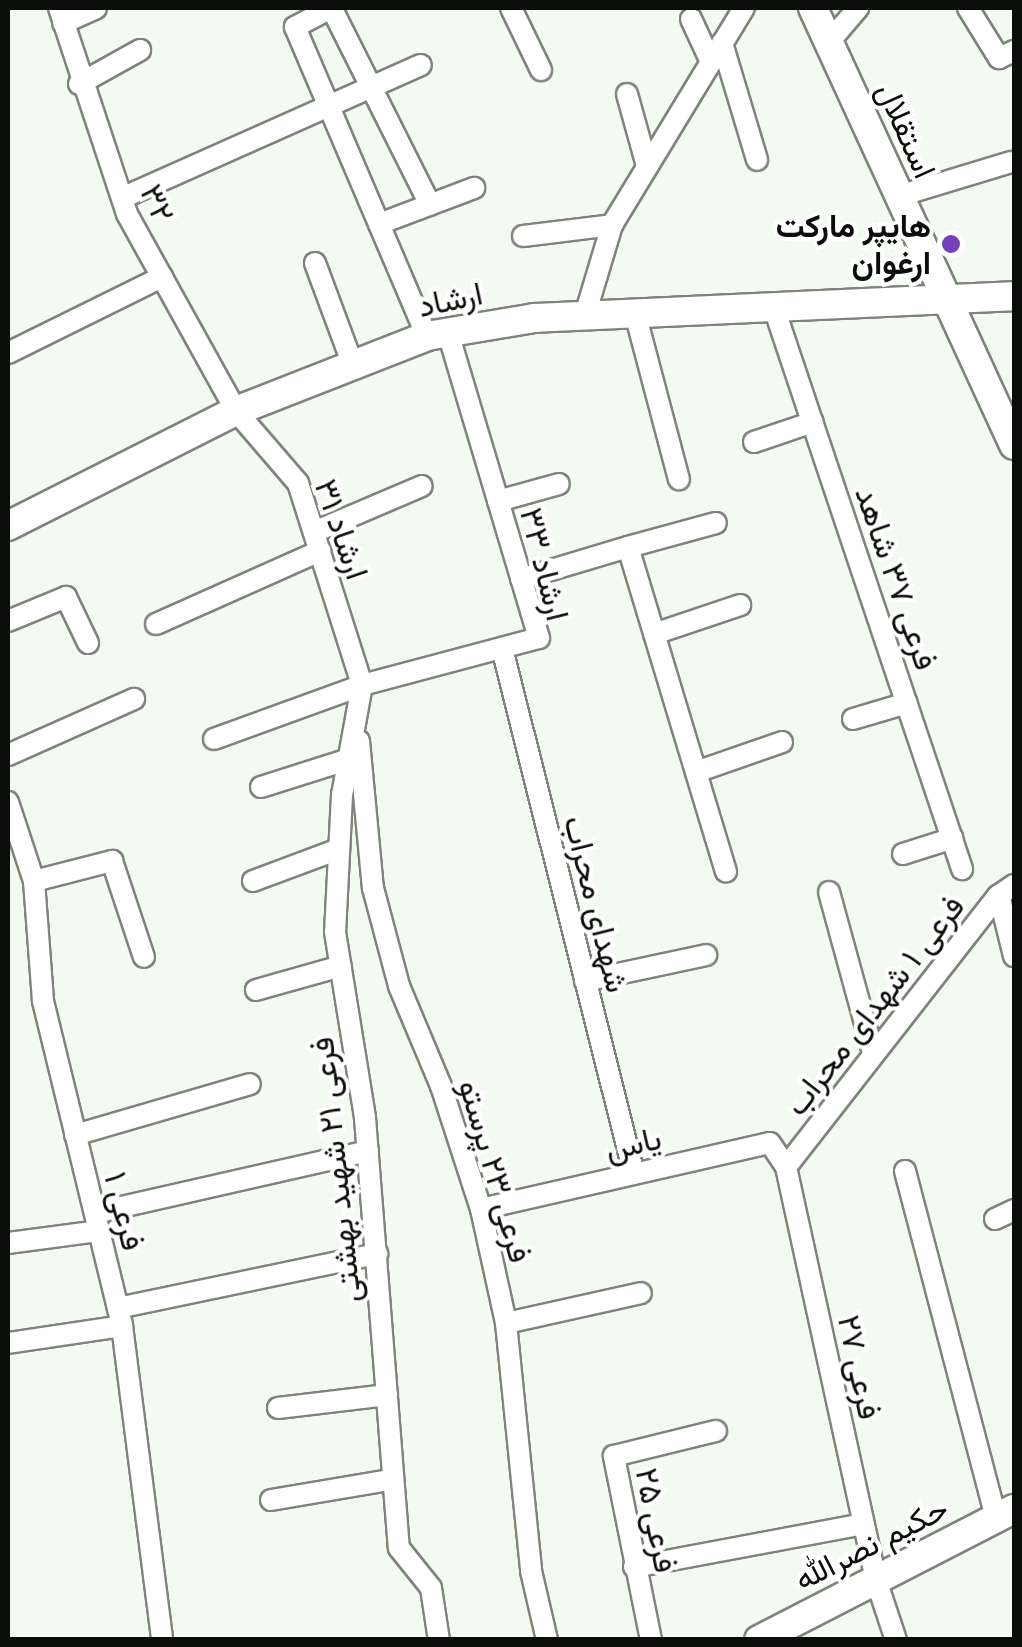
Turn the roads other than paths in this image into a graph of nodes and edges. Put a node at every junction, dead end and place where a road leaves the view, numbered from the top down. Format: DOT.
graph roads {
  1 [pos="96,8"];
  2 [pos="331,8"];
  3 [pos="511,8"];
  4 [pos="744,8"];
  5 [pos="813,8"];
  6 [pos="858,8"];
  7 [pos="968,8"];
  8 [pos="61,15"];
  9 [pos="691,19"];
  10 [pos="828,42"];
  11 [pos="722,43"];
  12 [pos="140,50"];
  13 [pos="1014,51"];
  14 [pos="710,62"];
  15 [pos="422,65"];
  16 [pos="541,70"];
  17 [pos="80,84"];
  18 [pos="370,88"];
  19 [pos="627,94"];
  20 [pos="326,111"];
  21 [pos="757,160"];
  22 [pos="1011,162"];
  23 [pos="647,166"];
  24 [pos="474,188"];
  25 [pos="899,196"];
  26 [pos="122,198"];
  27 [pos="430,205"];
  28 [pos="380,224"];
  29 [pos="612,225"];
  30 [pos="524,236"];
  31 [pos="315,263"];
  32 [pos="162,277"];
  33 [pos="1014,296"];
  34 [pos="945,302"];
  35 [pos="773,306"];
  36 [pos="635,312"];
  37 [pos="586,315"];
  38 [pos="437,334"];
  39 [pos="8,353"];
  40 [pos="353,365"];
  41 [pos="236,411"];
  42 [pos="812,422"];
  43 [pos="754,442"];
  44 [pos="1014,446"];
  45 [pos="679,479"];
  46 [pos="559,484"];
  47 [pos="422,486"];
  48 [pos="498,501"];
  49 [pos="716,523"];
  50 [pos="8,526"];
  51 [pos="317,542"];
  52 [pos="628,547"];
  53 [pos="522,579"];
  54 [pos="740,604"];
  55 [pos="8,620"];
  56 [pos="156,624"];
  57 [pos="654,634"];
  58 [pos="88,642"];
  59 [pos="502,648"];
  60 [pos="362,685"];
  61 [pos="134,699"];
  62 [pos="907,703"];
  63 [pos="854,719"];
  64 [pos="214,739"];
  65 [pos="782,742"];
  66 [pos="8,754"];
  67 [pos="355,757"];
  68 [pos="696,772"];
  69 [pos="261,787"];
  70 [pos="8,802"];
  71 [pos="952,838"];
  72 [pos="339,849"];
  73 [pos="903,854"];
  74 [pos="962,870"];
  75 [pos="726,872"];
  76 [pos="34,881"];
  77 [pos="253,881"];
  78 [pos="1007,890"];
  79 [pos="829,892"];
  80 [pos="706,955"];
  81 [pos="1014,956"];
  82 [pos="144,957"];
  83 [pos="340,966"];
  84 [pos="585,981"];
  85 [pos="256,990"];
  86 [pos="874,1053"];
  87 [pos="250,1084"];
  88 [pos="76,1135"];
  89 [pos="368,1152"];
  90 [pos="786,1167"];
  91 [pos="904,1172"];
  92 [pos="634,1174"];
  93 [pos="481,1208"];
  94 [pos="97,1222"];
  95 [pos="8,1243"];
  96 [pos="377,1254"];
  97 [pos="641,1293"];
  98 [pos="120,1317"];
  99 [pos="506,1323"];
  100 [pos="8,1342"];
  101 [pos="387,1395"];
  102 [pos="278,1408"];
  103 [pos="716,1431"];
  104 [pos="388,1480"];
  105 [pos="271,1500"];
  106 [pos="1006,1513"];
  107 [pos="863,1524"];
  108 [pos="634,1567"];
  109 [pos="876,1580"];
  110 [pos="788,1633"];
  111 [pos="162,1640"];
  112 [pos="438,1640"];
  113 [pos="547,1640"];
  114 [pos="651,1640"];
  115 [pos="760,1640"];
  116 [pos="896,1640"];
  1 -- 8 [label="street"];
  2 -- 18 [label="street"];
  2 -- 20 [label="street, ارشاد ۳۳"];
  3 -- 16 [label="street"];
  4 -- 11 [label="street"];
  5 -- 10 [label="street, استقلال"];
  6 -- 10 [label="street"];
  7 -- 13 [label="street"];
  8 -- 17 [label="street, ۳۲"];
  9 -- 14 [label="street"];
  10 -- 25 [label="street, استقلال"];
  11 -- 14 [label="street"];
  11 -- 21 [label="street"];
  12 -- 17 [label="street"];
  14 -- 23 [label="street"];
  15 -- 18 [label="street"];
  17 -- 26 [label="street, ۳۲"];
  18 -- 20 [label="street"];
  18 -- 27 [label="street"];
  19 -- 23 [label="street"];
  20 -- 26 [label="street"];
  20 -- 28 [label="street, ارشاد ۳۳"];
  22 -- 25 [label="street"];
  23 -- 29 [label="street"];
  24 -- 27 [label="street"];
  25 -- 34 [label="street, استقلال"];
  26 -- 32 [label="street, ۳۲"];
  27 -- 28 [label="street"];
  28 -- 38 [label="street, ارشاد ۳۳"];
  29 -- 30 [label="street"];
  29 -- 37 [label="street"];
  31 -- 40 [label="street"];
  32 -- 39 [label="street"];
  32 -- 41 [label="street, ۳۲"];
  33 -- 34 [label="street, ارشاد"];
  34 -- 35 [label="street, ارشاد"];
  34 -- 44 [label="street, استقلال"];
  35 -- 36 [label="street, ارشاد"];
  35 -- 42 [label="street, فرعی ۳۷ شاهد"];
  36 -- 37 [label="street, ارشاد"];
  36 -- 45 [label="street"];
  37 -- 38 [label="street, ارشاد"];
  38 -- 40 [label="street, ارشاد"];
  38 -- 48 [label="street, ارشاد ۳۳"];
  40 -- 41 [label="street, ارشاد"];
  41 -- 50 [label="street, ارشاد"];
  41 -- 51 [label="street, ارشاد ۳۱"];
  42 -- 43 [label="street"];
  42 -- 62 [label="street, فرعی ۳۷ شاهد"];
  46 -- 48 [label="street"];
  47 -- 51 [label="street"];
  48 -- 53 [label="street, ارشاد ۳۳"];
  49 -- 52 [label="street"];
  51 -- 56 [label="street"];
  51 -- 60 [label="street, ارشاد ۳۱"];
  52 -- 53 [label="street"];
  52 -- 57 [label="street"];
  53 -- 59 [label="street, ارشاد ۳۳"];
  54 -- 57 [label="street"];
  55 -- 58 [label="street"];
  57 -- 68 [label="street"];
  59 -- 60 [label="street, ارشاد ۳۳"];
  59 -- 84 [label="street, شهدای محراب"];
  60 -- 64 [label="street, ارشاد ۳۳"];
  60 -- 67 [label="street, فرعی ۲۱ شهید بهشتی"];
  61 -- 66 [label="street"];
  62 -- 63 [label="street"];
  62 -- 71 [label="street, فرعی ۳۷ شاهد"];
  65 -- 68 [label="street"];
  67 -- 69 [label="street"];
  67 -- 72 [label="street, فرعی ۲۱ شهید بهشتی"];
  67 -- 93 [label="street, فرعی ۲۳ پرستو"];
  68 -- 75 [label="street"];
  70 -- 76 [label="street, فرعی ۱"];
  71 -- 73 [label="street"];
  71 -- 74 [label="street, فرعی ۳۷ شاهد"];
  72 -- 77 [label="street"];
  72 -- 83 [label="street, فرعی ۲۱ شهید بهشتی"];
  76 -- 82 [label="street"];
  76 -- 88 [label="street, فرعی ۱"];
  78 -- 81 [label="street"];
  78 -- 86 [label="street, فرعی ۱ شهدای محراب"];
  79 -- 86 [label="street"];
  80 -- 84 [label="street"];
  83 -- 85 [label="street"];
  83 -- 89 [label="street, فرعی ۲۱ شهید بهشتی"];
  84 -- 92 [label="street, شهدای محراب"];
  86 -- 90 [label="street, فرعی ۱ شهدای محراب"];
  87 -- 88 [label="street"];
  88 -- 94 [label="street, فرعی ۱"];
  89 -- 94 [label="street"];
  89 -- 96 [label="street, فرعی ۲۱ شهید بهشتی"];
  90 -- 92 [label="street, یاس"];
  90 -- 107 [label="street, فرعی ۲۷"];
  91 -- 106 [label="street"];
  92 -- 93 [label="street, یاس"];
  93 -- 99 [label="street, فرعی ۲۳ پرستو"];
  94 -- 95 [label="street"];
  94 -- 98 [label="street, فرعی ۱"];
  96 -- 98 [label="street"];
  96 -- 101 [label="street, فرعی ۲۱ شهید بهشتی"];
  97 -- 99 [label="street"];
  98 -- 100 [label="street"];
  98 -- 111 [label="street, فرعی ۱"];
  99 -- 113 [label="street, فرعی ۲۳ پرستو"];
  101 -- 102 [label="street"];
  101 -- 104 [label="street, فرعی ۲۱ شهید بهشتی"];
  103 -- 108 [label="street, فرعی ۲۵"];
  104 -- 105 [label="street"];
  104 -- 112 [label="street, فرعی ۲۱ شهید بهشتی"];
  106 -- 109 [label="street, حکیم نصرالله"];
  107 -- 108 [label="street"];
  107 -- 109 [label="street, فرعی ۲۷"];
  108 -- 114 [label="street, فرعی ۲۵"];
  109 -- 110 [label="street, حکیم نصرالله"];
  109 -- 116 [label="street, فرعی ۲۷"];
  110 -- 115 [label="street, حکیم نصرالله"];
}
